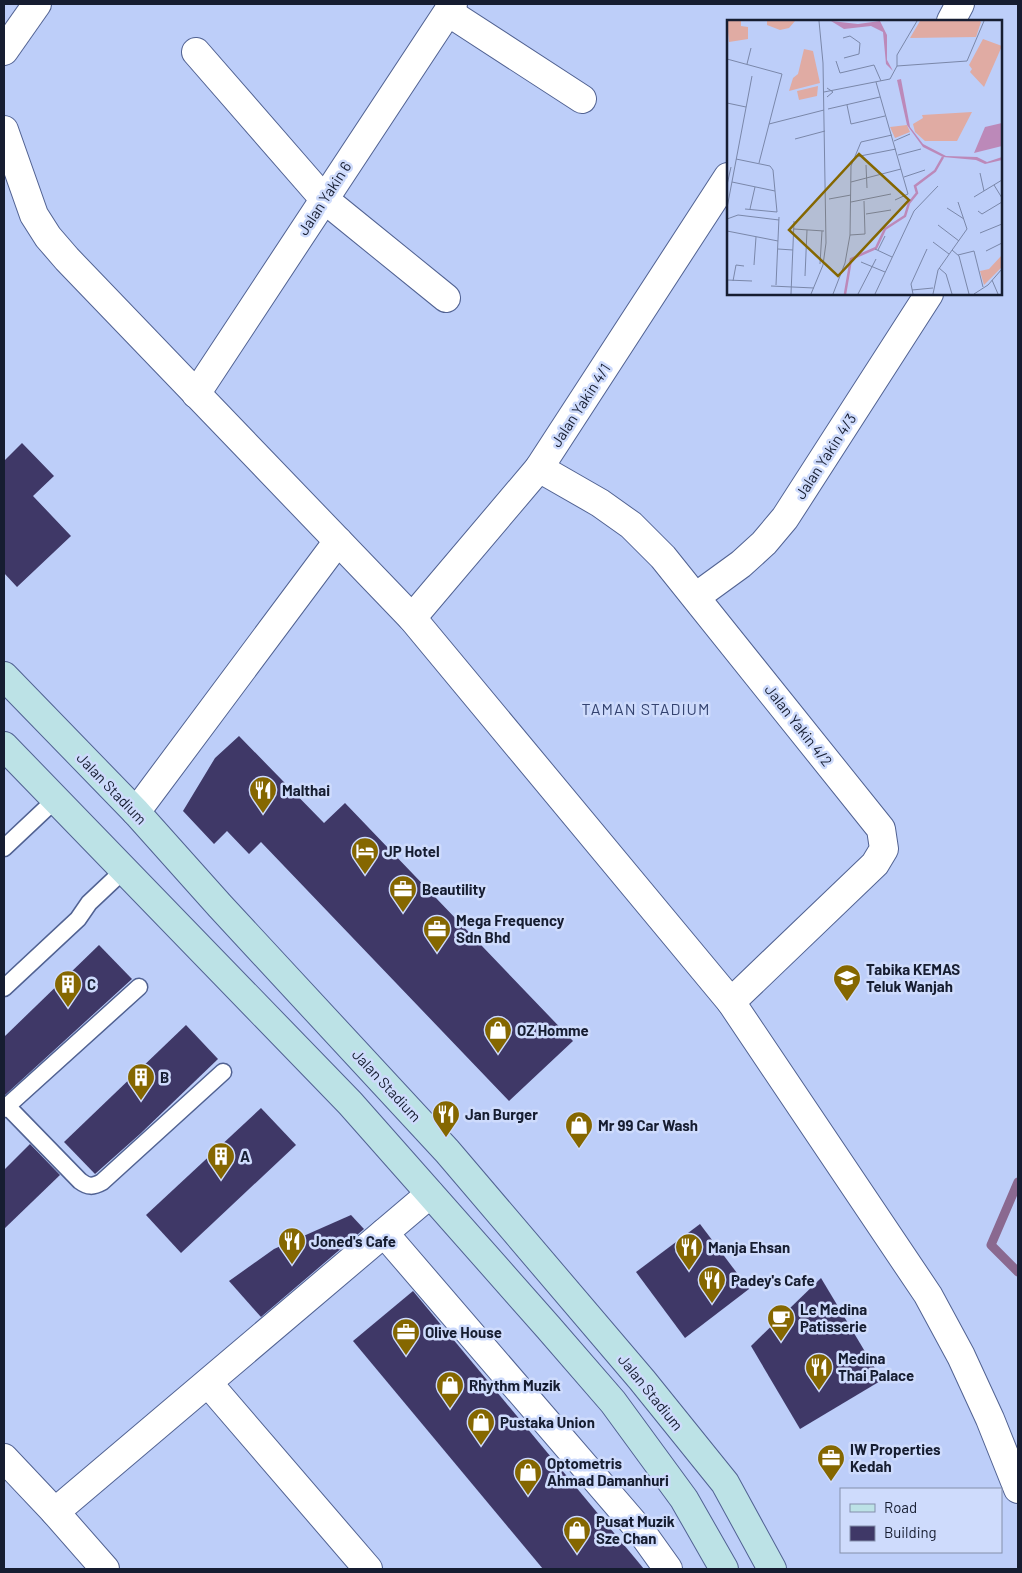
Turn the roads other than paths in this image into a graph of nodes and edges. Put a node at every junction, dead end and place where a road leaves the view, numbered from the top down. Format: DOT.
graph roads {
  1 [pos="37,4"];
  2 [pos="960,4"];
  3 [pos="451,8"];
  4 [pos="952,20"];
  5 [pos="4,51"];
  6 [pos="196,52"];
  7 [pos="582,99"];
  8 [pos="4,130"];
  9 [pos="727,178"];
  10 [pos="324,198"];
  11 [pos="928,295"];
  12 [pos="446,298"];
  13 [pos="196,394"];
  14 [pos="539,468"];
  15 [pos="338,540"];
  16 [pos="697,596"];
  17 [pos="412,618"];
  18 [pos="4,676"];
  19 [pos="7,756"];
  20 [pos="55,800"];
  21 [pos="136,812"];
  22 [pos="4,848"];
  23 [pos="124,870"];
  24 [pos="139,987"];
  25 [pos="4,988"];
  26 [pos="731,1002"];
  27 [pos="223,1072"];
  28 [pos="5,1107"];
  29 [pos="430,1194"];
  30 [pos="384,1233"];
  31 [pos="208,1383"];
  32 [pos="4,1458"];
  33 [pos="1018,1489"];
  34 [pos="55,1512"];
  35 [pos="105,1569"];
  36 [pos="368,1569"];
  37 [pos="668,1569"];
  38 [pos="724,1569"];
  39 [pos="772,1569"];
  1 -- 5 [label="street"];
  2 -- 4 [label="street"];
  3 -- 7 [label="street"];
  3 -- 10 [label="street, Jalan Yakin 6"];
  6 -- 10 [label="street"];
  8 -- 13 [label="street"];
  9 -- 14 [label="street, Jalan Yakin 4/1"];
  10 -- 12 [label="street"];
  10 -- 13 [label="street, Jalan Yakin 6"];
  11 -- 16 [label="street, Jalan Yakin 4/3"];
  13 -- 15 [label="street"];
  14 -- 16 [label="street, Jalan Yakin 4/2"];
  14 -- 17 [label="street, Jalan Yakin 4/1"];
  15 -- 17 [label="street"];
  15 -- 21 [label="street"];
  16 -- 26 [label="street, Jalan Yakin 4/2"];
  17 -- 26 [label="street"];
  18 -- 21 [label="main road, Jalan Stadium"];
  19 -- 20 [label="main road"];
  20 -- 22 [label="lane"];
  20 -- 23 [label="main road"];
  21 -- 39 [label="main road, Jalan Stadium"];
  23 -- 25 [label="lane"];
  23 -- 29 [label="main road"];
  24 -- 28 [label="lane"];
  26 -- 33 [label="street"];
  27 -- 28 [label="lane"];
  29 -- 30 [label="street"];
  29 -- 38 [label="main road"];
  30 -- 31 [label="street"];
  30 -- 37 [label="street"];
  31 -- 34 [label="street"];
  31 -- 36 [label="street"];
  32 -- 34 [label="street"];
  34 -- 35 [label="street"];
}
